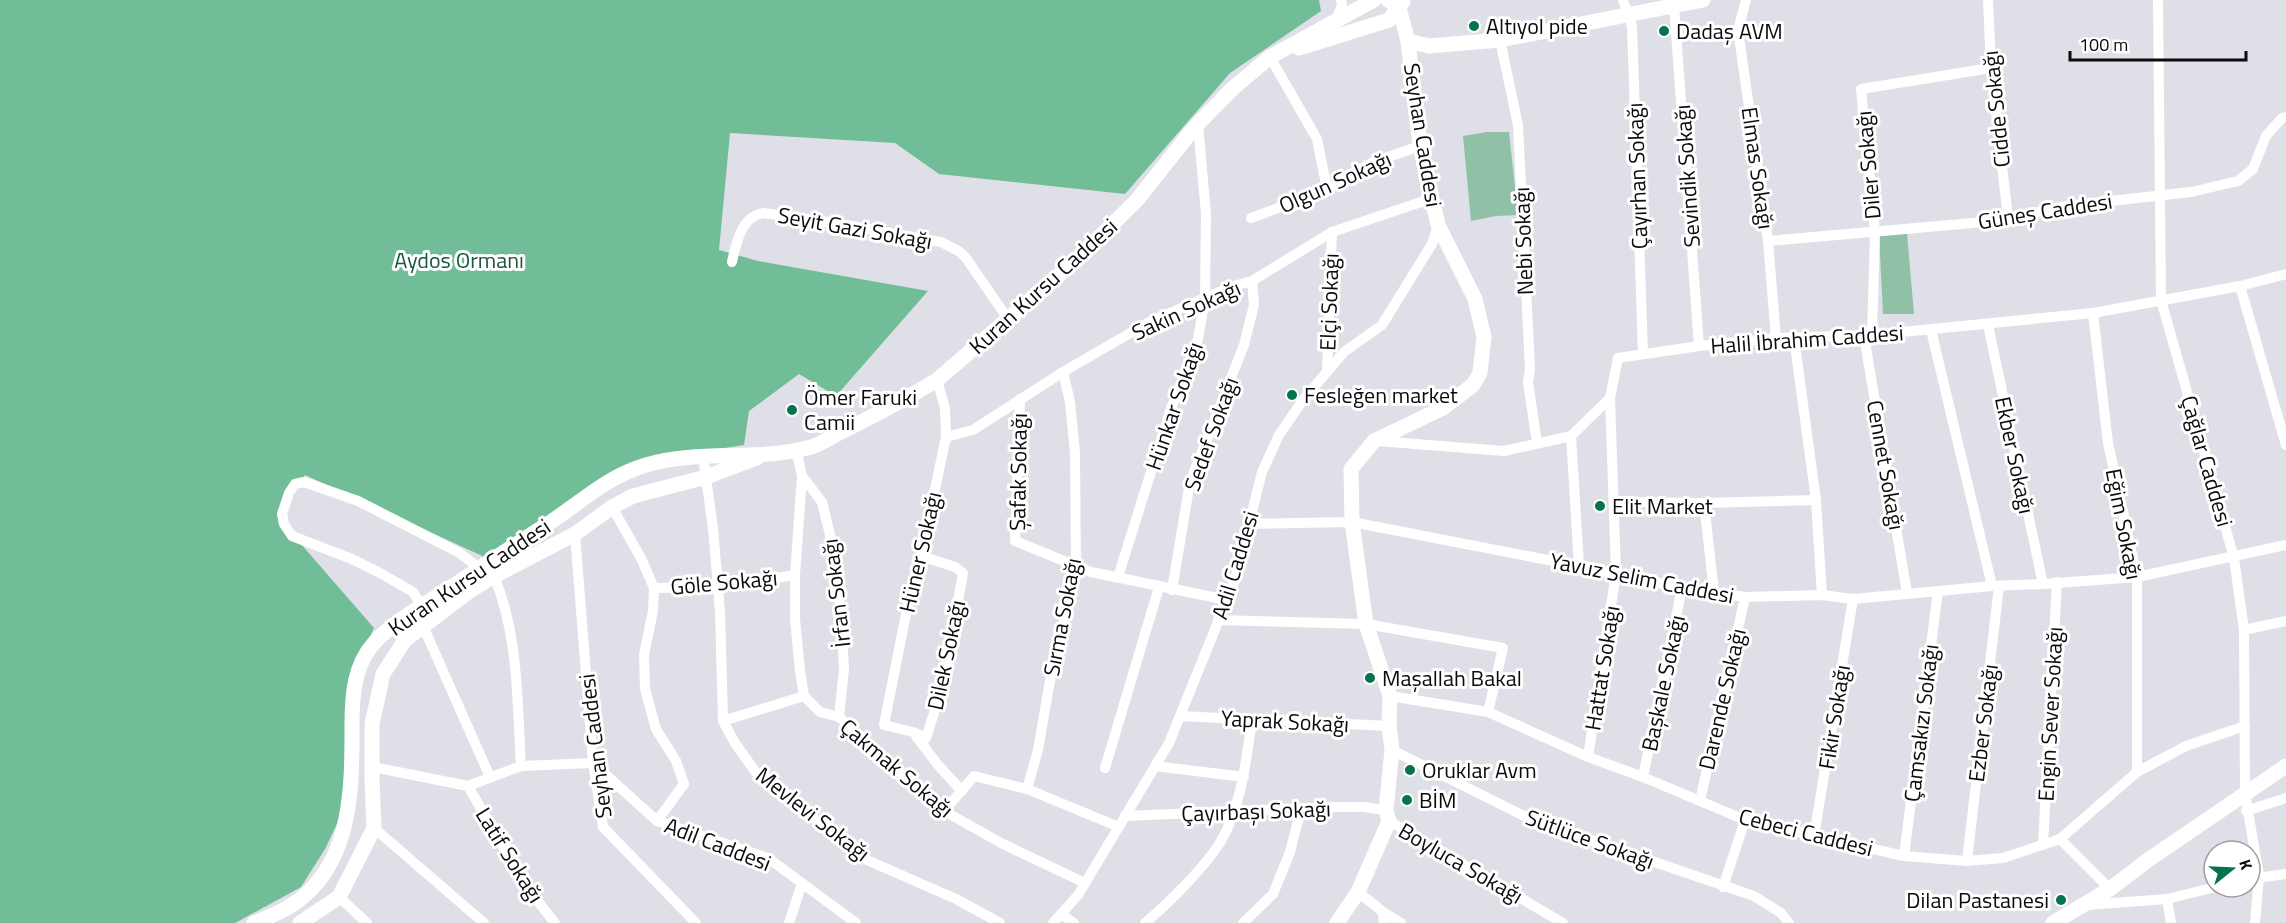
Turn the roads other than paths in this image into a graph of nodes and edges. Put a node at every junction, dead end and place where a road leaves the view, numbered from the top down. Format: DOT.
graph roads {
  1 [pos="1341,0"];
  2 [pos="1623,0"];
  3 [pos="1703,0"];
  4 [pos="1746,0"];
  5 [pos="1988,0"];
  6 [pos="2158,0"];
  7 [pos="1363,2"];
  8 [pos="1674,6"];
  9 [pos="1395,7"];
  10 [pos="1628,15"];
  11 [pos="1336,20"];
  12 [pos="1408,40"];
  13 [pos="1500,40"];
  14 [pos="1270,57"];
  15 [pos="1991,68"];
  16 [pos="2286,117"];
  17 [pos="1198,123"];
  18 [pos="1420,146"];
  19 [pos="1327,189"];
  20 [pos="2160,194"];
  21 [pos="1433,198"];
  22 [pos="1251,218"];
  23 [pos="2008,218"];
  24 [pos="1438,225"];
  25 [pos="1332,232"];
  26 [pos="1875,232"];
  27 [pos="1768,241"];
  28 [pos="732,262"];
  29 [pos="2286,274"];
  30 [pos="1252,281"];
  31 [pos="2240,286"];
  32 [pos="1205,298"];
  33 [pos="2162,300"];
  34 [pos="2093,313"];
  35 [pos="1008,319"];
  36 [pos="1988,325"];
  37 [pos="1931,330"];
  38 [pos="1868,336"];
  39 [pos="1776,338"];
  40 [pos="1794,338"];
  41 [pos="1699,346"];
  42 [pos="1643,354"];
  43 [pos="1063,372"];
  44 [pos="1327,372"];
  45 [pos="936,380"];
  46 [pos="1610,398"];
  47 [pos="1020,399"];
  48 [pos="1571,436"];
  49 [pos="946,437"];
  50 [pos="1374,441"];
  51 [pos="1537,443"];
  52 [pos="2286,445"];
  53 [pos="796,449"];
  54 [pos="771,453"];
  55 [pos="703,456"];
  56 [pos="802,476"];
  57 [pos="706,477"];
  58 [pos="1816,500"];
  59 [pos="1615,502"];
  60 [pos="1704,503"];
  61 [pos="612,507"];
  62 [pos="1352,522"];
  63 [pos="1249,524"];
  64 [pos="575,534"];
  65 [pos="2286,545"];
  66 [pos="921,556"];
  67 [pos="2234,558"];
  68 [pos="1579,566"];
  69 [pos="478,567"];
  70 [pos="1076,567"];
  71 [pos="1616,573"];
  72 [pos="795,575"];
  73 [pos="494,576"];
  74 [pos="1118,577"];
  75 [pos="2137,577"];
  76 [pos="2057,582"];
  77 [pos="2043,584"];
  78 [pos="1995,586"];
  79 [pos="718,587"];
  80 [pos="1158,587"];
  81 [pos="654,588"];
  82 [pos="1682,588"];
  83 [pos="1172,590"];
  84 [pos="1938,591"];
  85 [pos="1714,592"];
  86 [pos="1907,593"];
  87 [pos="1822,595"];
  88 [pos="1745,597"];
  89 [pos="1853,598"];
  90 [pos="1227,600"];
  91 [pos="422,606"];
  92 [pos="1218,620"];
  93 [pos="2286,621"];
  94 [pos="1366,624"];
  95 [pos="423,626"];
  96 [pos="2244,630"];
  97 [pos="804,696"];
  98 [pos="1390,696"];
  99 [pos="1488,712"];
  100 [pos="1180,716"];
  101 [pos="839,717"];
  102 [pos="1252,720"];
  103 [pos="723,721"];
  104 [pos="884,724"];
  105 [pos="1389,726"];
  106 [pos="2245,726"];
  107 [pos="913,732"];
  108 [pos="1392,750"];
  109 [pos="1588,757"];
  110 [pos="593,763"];
  111 [pos="521,766"];
  112 [pos="1155,766"];
  113 [pos="2286,766"];
  114 [pos="373,767"];
  115 [pos="1105,768"];
  116 [pos="2136,772"];
  117 [pos="490,777"];
  118 [pos="1244,777"];
  119 [pos="1643,777"];
  120 [pos="468,786"];
  121 [pos="1027,789"];
  122 [pos="962,791"];
  123 [pos="2245,793"];
  124 [pos="2286,798"];
  125 [pos="1700,801"];
  126 [pos="1300,809"];
  127 [pos="944,811"];
  128 [pos="2246,811"];
  129 [pos="1232,813"];
  130 [pos="1125,816"];
  131 [pos="1388,816"];
  132 [pos="1745,820"];
  133 [pos="657,821"];
  134 [pos="1119,827"];
  135 [pos="374,828"];
  136 [pos="1814,836"];
  137 [pos="2060,839"];
  138 [pos="2249,839"];
  139 [pos="2043,845"];
  140 [pos="1904,856"];
  141 [pos="1967,861"];
  142 [pos="2286,874"];
  143 [pos="2262,877"];
  144 [pos="802,883"];
  145 [pos="1085,883"];
  146 [pos="1723,887"];
  147 [pos="2110,889"];
  148 [pos="2202,890"];
  149 [pos="1358,892"];
  150 [pos="339,897"];
  151 [pos="2167,899"];
  152 [pos="2254,899"];
  153 [pos="2081,906"];
  154 [pos="1061,914"];
  155 [pos="1384,918"];
  156 [pos="254,923"];
  157 [pos="300,923"];
  158 [pos="368,923"];
  159 [pos="484,923"];
  160 [pos="555,923"];
  161 [pos="696,923"];
  162 [pos="789,923"];
  163 [pos="856,923"];
  164 [pos="1000,923"];
  165 [pos="1053,923"];
  166 [pos="1074,923"];
  167 [pos="1146,923"];
  168 [pos="1243,923"];
  169 [pos="1337,923"];
  170 [pos="1401,923"];
  171 [pos="1563,923"];
  172 [pos="1789,923"];
  173 [pos="2053,923"];
  174 [pos="2171,923"];
  175 [pos="2255,923"];
  1 -- 11 [label="street"];
  2 -- 10 [label="street, Çayırhan Sokağı"];
  3 -- 8 [label="main road"];
  4 -- 27 [label="street, Elmas Sokağı"];
  5 -- 15 [label="street, Cidde Sokağı"];
  6 -- 20 [label="street, Çağlar Caddesi"];
  7 -- 9 [label="main road"];
  7 -- 11 [label="main road, Kuran Kursu Caddesi"];
  8 -- 10 [label="main road"];
  8 -- 41 [label="street, Sevindik Sokağı"];
  9 -- 12 [label="main road, Seyhan Caddesi"];
  9 -- 14 [label="main road, Kuran Kursu Caddesi"];
  10 -- 13 [label="main road"];
  10 -- 42 [label="street, Çayırhan Sokağı"];
  11 -- 14 [label="main road, Kuran Kursu Caddesi"];
  12 -- 13 [label="main road"];
  12 -- 18 [label="main road, Seyhan Caddesi"];
  13 -- 51 [label="street, Nebi Sokağı"];
  14 -- 17 [label="main road, Kuran Kursu Caddesi"];
  14 -- 19 [label="street"];
  15 -- 23 [label="street, Cidde Sokağı"];
  15 -- 26 [label="street, Diler Sokağı"];
  16 -- 20 [label="street, Güneş Caddesi"];
  17 -- 32 [label="street, Hünkar Sokağı"];
  17 -- 35 [label="main road, Kuran Kursu Caddesi"];
  18 -- 19 [label="street, Olgun Sokağı"];
  18 -- 21 [label="main road, Seyhan Caddesi"];
  19 -- 22 [label="street, Olgun Sokağı"];
  20 -- 23 [label="street, Güneş Caddesi"];
  20 -- 33 [label="street, Çağlar Caddesi"];
  21 -- 24 [label="main road, Seyhan Caddesi"];
  21 -- 25 [label="street, Sakin Sokağı"];
  23 -- 26 [label="street, Güneş Caddesi"];
  24 -- 44 [label="street, Adil Caddesi"];
  24 -- 50 [label="main road, Seyhan Caddesi"];
  25 -- 30 [label="street, Sakin Sokağı"];
  25 -- 44 [label="street, Elçi Sokağı"];
  26 -- 27 [label="street, Güneş Caddesi"];
  26 -- 38 [label="street, Diler Sokağı"];
  27 -- 39 [label="street, Elmas Sokağı"];
  28 -- 35 [label="street, Seyit Gazi Sokağı"];
  29 -- 31 [label="street, Halil İbrahim Caddesi"];
  30 -- 32 [label="street, Sakin Sokağı"];
  30 -- 83 [label="street, Sedef Sokağı"];
  31 -- 33 [label="street, Halil İbrahim Caddesi"];
  31 -- 52 [label="street"];
  32 -- 43 [label="street, Sakin Sokağı"];
  32 -- 74 [label="street, Hünkar Sokağı"];
  33 -- 34 [label="street, Halil İbrahim Caddesi"];
  33 -- 67 [label="street, Çağlar Caddesi"];
  34 -- 36 [label="street, Halil İbrahim Caddesi"];
  34 -- 75 [label="street, Eğim Sokağı"];
  35 -- 45 [label="main road, Kuran Kursu Caddesi"];
  36 -- 37 [label="street, Halil İbrahim Caddesi"];
  36 -- 77 [label="street, Ekber Sokağı"];
  37 -- 38 [label="street, Halil İbrahim Caddesi"];
  37 -- 78 [label="street, Ezber Sokağı"];
  38 -- 40 [label="street, Halil İbrahim Caddesi"];
  38 -- 86 [label="street, Cennet Sokağı"];
  39 -- 40 [label="street, Halil İbrahim Caddesi"];
  39 -- 41 [label="street, Halil İbrahim Caddesi"];
  40 -- 58 [label="street"];
  41 -- 42 [label="street, Halil İbrahim Caddesi"];
  42 -- 46 [label="street, Halil İbrahim Caddesi"];
  43 -- 47 [label="street, Sakin Sokağı"];
  43 -- 70 [label="street, Sırma Sokağı"];
  44 -- 63 [label="street, Adil Caddesi"];
  45 -- 49 [label="street, Hüner Sokağı"];
  45 -- 53 [label="main road, Kuran Kursu Caddesi"];
  46 -- 48 [label="street"];
  46 -- 59 [label="street, Hattat Sokağı"];
  47 -- 49 [label="street, Sakin Sokağı"];
  47 -- 70 [label="street, Şafak Sokağı"];
  48 -- 51 [label="street"];
  48 -- 68 [label="street"];
  49 -- 66 [label="street, Hüner Sokağı"];
  50 -- 51 [label="street"];
  50 -- 62 [label="main road, Seyhan Caddesi"];
  53 -- 54 [label="main road, Kuran Kursu Caddesi"];
  53 -- 56 [label="street"];
  54 -- 55 [label="main road, Kuran Kursu Caddesi"];
  54 -- 57 [label="main road, Kuran Kursu Caddesi"];
  55 -- 57 [label="street"];
  55 -- 69 [label="main road, Kuran Kursu Caddesi"];
  56 -- 72 [label="street"];
  56 -- 101 [label="street, İrfan Sokağı"];
  57 -- 61 [label="main road, Kuran Kursu Caddesi"];
  57 -- 79 [label="street"];
  58 -- 60 [label="street"];
  58 -- 87 [label="street"];
  59 -- 60 [label="street"];
  59 -- 71 [label="street, Hattat Sokağı"];
  60 -- 85 [label="street"];
  61 -- 64 [label="main road, Kuran Kursu Caddesi"];
  61 -- 81 [label="street"];
  62 -- 63 [label="street, Yavuz Selim Caddesi"];
  62 -- 68 [label="street, Yavuz Selim Caddesi"];
  62 -- 94 [label="main road, Seyhan Caddesi"];
  63 -- 90 [label="street, Adil Caddesi"];
  64 -- 73 [label="main road, Kuran Kursu Caddesi"];
  64 -- 110 [label="street, Seyhan Caddesi"];
  65 -- 67 [label="street, Yavuz Selim Caddesi"];
  66 -- 104 [label="street, Hüner Sokağı"];
  66 -- 107 [label="street, Dilek Sokağı"];
  67 -- 75 [label="street, Yavuz Selim Caddesi"];
  67 -- 96 [label="street, Çağlar Caddesi"];
  68 -- 71 [label="street, Yavuz Selim Caddesi"];
  69 -- 91 [label="main road, Kuran Kursu Caddesi"];
  69 -- 91 [label="street"];
  70 -- 74 [label="street, Şafak Sokağı"];
  70 -- 121 [label="street, Sırma Sokağı"];
  71 -- 82 [label="street, Yavuz Selim Caddesi"];
  71 -- 109 [label="street, Hattat Sokağı"];
  72 -- 79 [label="street, Göle Sokağı"];
  72 -- 97 [label="street"];
  73 -- 95 [label="main road, Kuran Kursu Caddesi"];
  73 -- 111 [label="street"];
  74 -- 80 [label="street, Şafak Sokağı"];
  75 -- 76 [label="street, Yavuz Selim Caddesi"];
  75 -- 116 [label="street, Eğim Sokağı"];
  76 -- 77 [label="street, Yavuz Selim Caddesi"];
  76 -- 139 [label="street, Engin Sever Sokağı"];
  77 -- 78 [label="street, Yavuz Selim Caddesi"];
  78 -- 84 [label="street, Yavuz Selim Caddesi"];
  78 -- 141 [label="street, Ezber Sokağı"];
  79 -- 81 [label="street, Göle Sokağı"];
  79 -- 103 [label="street"];
  80 -- 83 [label="street, Şafak Sokağı"];
  80 -- 115 [label="street"];
  81 -- 133 [label="street"];
  82 -- 85 [label="street, Yavuz Selim Caddesi"];
  82 -- 119 [label="street, Başkale Sokağı"];
  83 -- 90 [label="street, Şafak Sokağı"];
  84 -- 86 [label="street, Yavuz Selim Caddesi"];
  84 -- 140 [label="street, Çamsakızı Sokağı"];
  85 -- 88 [label="street, Yavuz Selim Caddesi"];
  86 -- 89 [label="street, Yavuz Selim Caddesi"];
  87 -- 88 [label="street, Yavuz Selim Caddesi"];
  87 -- 89 [label="street, Yavuz Selim Caddesi"];
  88 -- 125 [label="street, Darende Sokağı"];
  89 -- 136 [label="street, Fikir Sokağı"];
  90 -- 92 [label="street, Adil Caddesi"];
  91 -- 156 [label="main road, Kuran Kursu Caddesi"];
  92 -- 94 [label="street"];
  92 -- 100 [label="street, Adil Caddesi"];
  93 -- 96 [label="street"];
  94 -- 98 [label="main road, Seyhan Caddesi"];
  94 -- 99 [label="street"];
  95 -- 114 [label="main road, Kuran Kursu Caddesi"];
  95 -- 117 [label="street"];
  96 -- 106 [label="street, Çağlar Caddesi"];
  97 -- 101 [label="street, Çakmak Sokağı"];
  97 -- 103 [label="street"];
  98 -- 99 [label="street, Cebeci Caddesi"];
  98 -- 105 [label="main road, Seyhan Caddesi"];
  99 -- 109 [label="street, Cebeci Caddesi"];
  100 -- 102 [label="street, Yaprak Sokağı"];
  100 -- 112 [label="street, Adil Caddesi"];
  101 -- 127 [label="street, Çakmak Sokağı"];
  102 -- 105 [label="street, Yaprak Sokağı"];
  102 -- 118 [label="street"];
  103 -- 164 [label="street, Mevlevi Sokağı"];
  104 -- 107 [label="street, Dilek Sokağı"];
  105 -- 108 [label="main road, Seyhan Caddesi"];
  106 -- 116 [label="street"];
  106 -- 123 [label="street, Çağlar Caddesi"];
  107 -- 122 [label="street"];
  108 -- 131 [label="main road, Seyhan Caddesi"];
  108 -- 146 [label="street, Sütlüce Sokağı"];
  109 -- 119 [label="street, Cebeci Caddesi"];
  110 -- 111 [label="street"];
  110 -- 133 [label="street, Adil Caddesi"];
  110 -- 161 [label="street, Seyhan Caddesi"];
  111 -- 117 [label="street"];
  112 -- 118 [label="street"];
  112 -- 130 [label="street, Adil Caddesi"];
  113 -- 123 [label="main road"];
  114 -- 120 [label="street"];
  114 -- 135 [label="main road, Kuran Kursu Caddesi"];
  116 -- 137 [label="street"];
  117 -- 120 [label="street"];
  118 -- 129 [label="street"];
  119 -- 125 [label="street, Cebeci Caddesi"];
  120 -- 160 [label="street, Latif Sokağı"];
  121 -- 122 [label="street"];
  121 -- 134 [label="street"];
  122 -- 127 [label="street"];
  123 -- 128 [label="street, Çağlar Caddesi"];
  123 -- 147 [label="main road"];
  124 -- 128 [label="street"];
  125 -- 132 [label="street, Cebeci Caddesi"];
  126 -- 129 [label="street, Çayırbaşı Sokağı"];
  126 -- 131 [label="street, Çayırbaşı Sokağı"];
  126 -- 168 [label="street"];
  127 -- 145 [label="street, Çakmak Sokağı"];
  128 -- 138 [label="street, Çağlar Caddesi"];
  129 -- 130 [label="street, Çayırbaşı Sokağı"];
  129 -- 167 [label="street"];
  130 -- 134 [label="street, Adil Caddesi"];
  131 -- 149 [label="main road, Seyhan Caddesi"];
  131 -- 171 [label="street, Boyluca Sokağı"];
  132 -- 136 [label="street, Cebeci Caddesi"];
  132 -- 146 [label="street"];
  133 -- 144 [label="street, Adil Caddesi"];
  134 -- 145 [label="street, Adil Caddesi"];
  135 -- 150 [label="main road, Kuran Kursu Caddesi"];
  135 -- 159 [label="street"];
  136 -- 140 [label="street, Cebeci Caddesi"];
  137 -- 139 [label="street, Cebeci Caddesi"];
  137 -- 147 [label="street"];
  139 -- 141 [label="street, Cebeci Caddesi"];
  140 -- 141 [label="street, Cebeci Caddesi"];
  142 -- 143 [label="street"];
  144 -- 162 [label="street"];
  144 -- 163 [label="street, Adil Caddesi"];
  145 -- 154 [label="street, Adil Caddesi"];
  146 -- 172 [label="street, Sütlüce Sokağı"];
  147 -- 153 [label="main road"];
  148 -- 151 [label="street"];
  149 -- 155 [label="street"];
  149 -- 169 [label="main road, Seyhan Caddesi"];
  150 -- 157 [label="main road, Kuran Kursu Caddesi"];
  150 -- 158 [label="street"];
  151 -- 153 [label="street"];
  151 -- 174 [label="street"];
  152 -- 175 [label="street, Çağlar Caddesi"];
  153 -- 173 [label="main road"];
  154 -- 165 [label="street, Adil Caddesi"];
  154 -- 166 [label="street"];
  155 -- 170 [label="street"];
}
